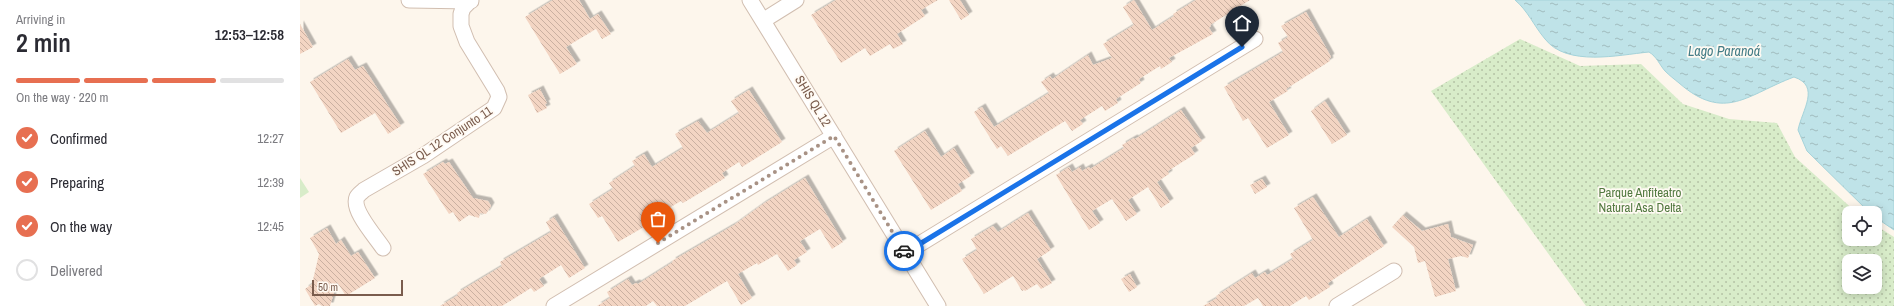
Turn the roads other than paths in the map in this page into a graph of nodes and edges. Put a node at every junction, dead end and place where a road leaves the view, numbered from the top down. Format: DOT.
graph roads {
  1 [pos="409,0"];
  2 [pos="414,0"];
  3 [pos="471,0"];
  4 [pos="750,0"];
  5 [pos="796,0"];
  6 [pos="764,20"];
  7 [pos="1255,39"];
  8 [pos="834,136"];
  9 [pos="383,248"];
  10 [pos="905,253"];
  11 [pos="1394,271"];
  12 [pos="554,306"];
  13 [pos="938,306"];
  14 [pos="1337,306"];
  1 -- 2 [label="street"];
  2 -- 3 [label="street"];
  3 -- 9 [label="street, SHIS QL 12 Conjunto 11"];
  4 -- 6 [label="street, SHIS QL 12"];
  5 -- 6 [label="street"];
  6 -- 8 [label="street, SHIS QL 12"];
  7 -- 10 [label="street"];
  8 -- 10 [label="street, SHIS QL 12"];
  8 -- 12 [label="street"];
  10 -- 13 [label="street, SHIS QL 12"];
  11 -- 14 [label="street"];
}
